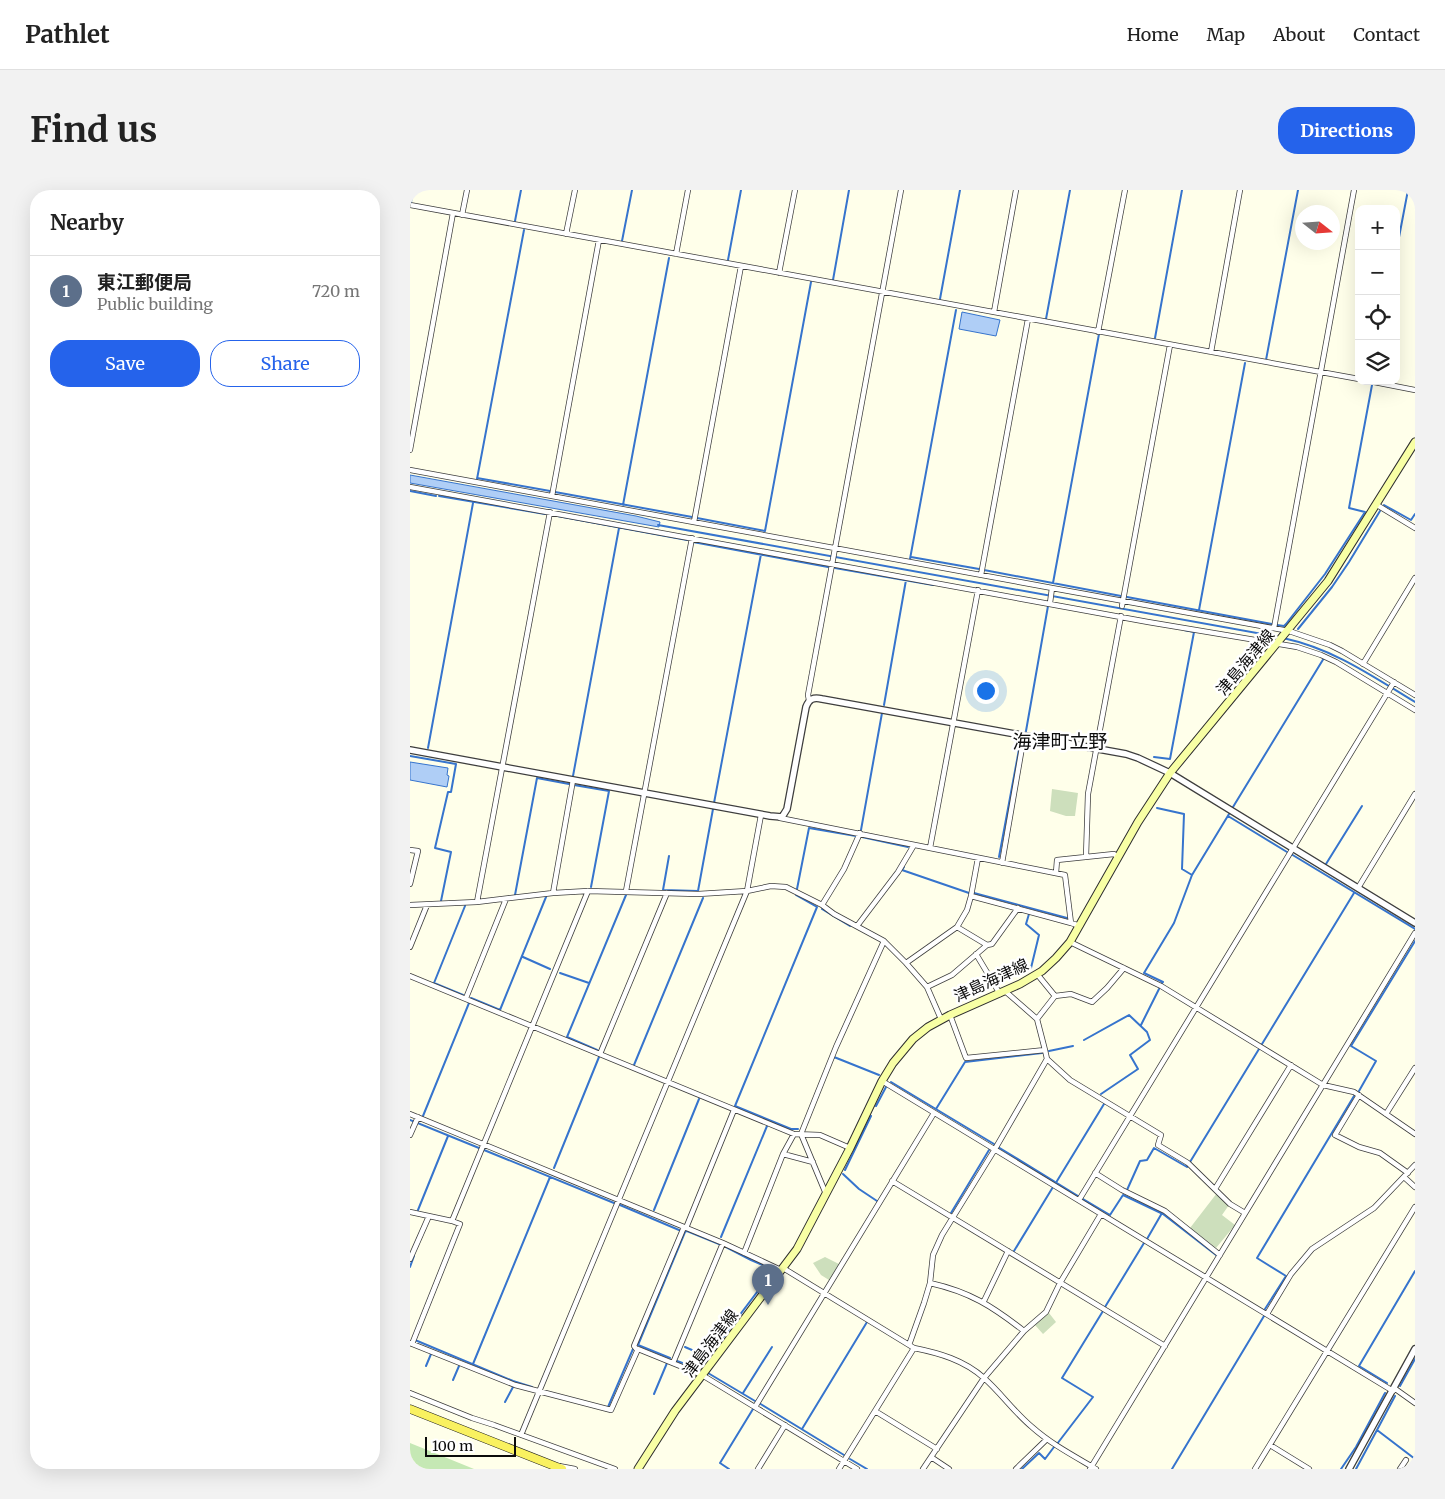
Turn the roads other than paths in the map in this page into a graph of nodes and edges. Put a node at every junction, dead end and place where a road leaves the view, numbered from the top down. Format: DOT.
graph roads {
  1 [pos="467,190"];
  2 [pos="575,190"];
  3 [pos="688,190"];
  4 [pos="795,190"];
  5 [pos="901,190"];
  6 [pos="1016,190"];
  7 [pos="1125,190"];
  8 [pos="1240,190"];
  9 [pos="1354,190"];
  10 [pos="410,205"];
  11 [pos="452,213"];
  12 [pos="462,215"];
  13 [pos="566,234"];
  14 [pos="599,240"];
  15 [pos="676,254"];
  16 [pos="741,266"];
  17 [pos="779,273"];
  18 [pos="882,292"];
  19 [pos="994,312"];
  20 [pos="1028,319"];
  21 [pos="1098,332"];
  22 [pos="1170,345"];
  23 [pos="1211,352"];
  24 [pos="1321,372"];
  25 [pos="1355,378"];
  26 [pos="1389,385"];
  27 [pos="1415,390"];
  28 [pos="1415,442"];
  29 [pos="410,450"];
  30 [pos="410,470"];
  31 [pos="410,487"];
  32 [pos="552,496"];
  33 [pos="1377,505"];
  34 [pos="550,512"];
  35 [pos="694,522"];
  36 [pos="1415,528"];
  37 [pos="692,538"];
  38 [pos="836,550"];
  39 [pos="833,563"];
  40 [pos="982,575"];
  41 [pos="1415,578"];
  42 [pos="978,590"];
  43 [pos="1052,590"];
  44 [pos="1050,602"];
  45 [pos="1123,603"];
  46 [pos="1121,616"];
  47 [pos="1274,628"];
  48 [pos="1289,631"];
  49 [pos="1279,643"];
  50 [pos="1363,664"];
  51 [pos="1393,683"];
  52 [pos="1388,692"];
  53 [pos="1415,695"];
  54 [pos="810,700"];
  55 [pos="1415,710"];
  56 [pos="953,722"];
  57 [pos="1024,736"];
  58 [pos="1096,749"];
  59 [pos="410,750"];
  60 [pos="503,767"];
  61 [pos="1170,773"];
  62 [pos="573,780"];
  63 [pos="644,792"];
  64 [pos="1415,794"];
  65 [pos="761,815"];
  66 [pos="777,817"];
  67 [pos="860,833"];
  68 [pos="914,845"];
  69 [pos="930,848"];
  70 [pos="1293,848"];
  71 [pos="410,850"];
  72 [pos="1118,856"];
  73 [pos="1086,857"];
  74 [pos="978,858"];
  75 [pos="1002,863"];
  76 [pos="1056,873"];
  77 [pos="410,884"];
  78 [pos="1358,888"];
  79 [pos="588,891"];
  80 [pos="626,891"];
  81 [pos="747,891"];
  82 [pos="553,893"];
  83 [pos="668,893"];
  84 [pos="971,896"];
  85 [pos="506,899"];
  86 [pos="477,902"];
  87 [pos="427,905"];
  88 [pos="822,905"];
  89 [pos="410,906"];
  90 [pos="1018,908"];
  91 [pos="1071,923"];
  92 [pos="1415,923"];
  93 [pos="857,926"];
  94 [pos="1080,926"];
  95 [pos="957,927"];
  96 [pos="1415,933"];
  97 [pos="884,942"];
  98 [pos="1070,942"];
  99 [pos="987,945"];
  100 [pos="410,947"];
  101 [pos="976,954"];
  102 [pos="906,963"];
  103 [pos="1124,968"];
  104 [pos="1037,974"];
  105 [pos="410,976"];
  106 [pos="927,987"];
  107 [pos="1002,993"];
  108 [pos="1055,996"];
  109 [pos="466,998"];
  110 [pos="1196,1007"];
  111 [pos="950,1015"];
  112 [pos="940,1019"];
  113 [pos="1037,1019"];
  114 [pos="533,1025"];
  115 [pos="1045,1050"];
  116 [pos="600,1054"];
  117 [pos="1048,1059"];
  118 [pos="1291,1065"];
  119 [pos="1415,1068"];
  120 [pos="882,1080"];
  121 [pos="668,1083"];
  122 [pos="1323,1084"];
  123 [pos="1359,1095"];
  124 [pos="734,1110"];
  125 [pos="934,1113"];
  126 [pos="410,1114"];
  127 [pos="1386,1114"];
  128 [pos="1130,1115"];
  129 [pos="417,1118"];
  130 [pos="794,1134"];
  131 [pos="801,1134"];
  132 [pos="1415,1134"];
  133 [pos="410,1135"];
  134 [pos="484,1145"];
  135 [pos="850,1148"];
  136 [pos="995,1149"];
  137 [pos="783,1154"];
  138 [pos="812,1162"];
  139 [pos="1415,1165"];
  140 [pos="1408,1172"];
  141 [pos="1095,1173"];
  142 [pos="1404,1177"];
  143 [pos="892,1181"];
  144 [pos="1415,1187"];
  145 [pos="1215,1189"];
  146 [pos="826,1194"];
  147 [pos="1079,1200"];
  148 [pos="620,1201"];
  149 [pos="1415,1206"];
  150 [pos="410,1212"];
  151 [pos="1245,1213"];
  152 [pos="1101,1214"];
  153 [pos="429,1216"];
  154 [pos="953,1218"];
  155 [pos="452,1221"];
  156 [pos="685,1228"];
  157 [pos="723,1243"];
  158 [pos="1008,1251"];
  159 [pos="744,1252"];
  160 [pos="1220,1254"];
  161 [pos="410,1259"];
  162 [pos="782,1269"];
  163 [pos="1206,1278"];
  164 [pos="930,1283"];
  165 [pos="1060,1283"];
  166 [pos="824,1293"];
  167 [pos="984,1301"];
  168 [pos="1267,1314"];
  169 [pos="1024,1331"];
  170 [pos="411,1343"];
  171 [pos="912,1346"];
  172 [pos="1165,1346"];
  173 [pos="1415,1349"];
  174 [pos="638,1350"];
  175 [pos="1327,1351"];
  176 [pos="673,1363"];
  177 [pos="702,1375"];
  178 [pos="984,1378"];
  179 [pos="1393,1389"];
  180 [pos="410,1393"];
  181 [pos="540,1393"];
  182 [pos="1415,1404"];
  183 [pos="755,1407"];
  184 [pos="410,1409"];
  185 [pos="875,1411"];
  186 [pos="785,1425"];
  187 [pos="521,1435"];
  188 [pos="1046,1440"];
  189 [pos="1270,1445"];
  190 [pos="937,1449"];
  191 [pos="931,1457"];
  192 [pos="1406,1460"];
  193 [pos="844,1461"];
  194 [pos="544,1463"];
  195 [pos="1093,1468"];
  196 [pos="562,1469"];
  197 [pos="575,1469"];
  198 [pos="615,1469"];
  199 [pos="638,1469"];
  200 [pos="758,1469"];
  201 [pos="839,1469"];
  202 [pos="857,1469"];
  203 [pos="923,1469"];
  204 [pos="950,1469"];
  205 [pos="1016,1469"];
  206 [pos="1255,1469"];
  207 [pos="1309,1469"];
  208 [pos="1349,1469"];
  209 [pos="1400,1469"];
  1 -- 12 [label="street"];
  2 -- 13 [label="street"];
  3 -- 15 [label="street"];
  4 -- 17 [label="street"];
  5 -- 18 [label="street"];
  6 -- 19 [label="street"];
  7 -- 21 [label="street"];
  8 -- 23 [label="street"];
  9 -- 24 [label="street"];
  10 -- 11 [label="street"];
  11 -- 12 [label="street"];
  11 -- 29 [label="street"];
  12 -- 13 [label="street"];
  13 -- 14 [label="street"];
  14 -- 15 [label="street"];
  14 -- 32 [label="street"];
  15 -- 16 [label="street"];
  16 -- 17 [label="street"];
  16 -- 35 [label="street"];
  17 -- 18 [label="street"];
  18 -- 19 [label="street"];
  18 -- 38 [label="street"];
  19 -- 20 [label="street"];
  20 -- 21 [label="street"];
  20 -- 40 [label="street"];
  21 -- 22 [label="street"];
  22 -- 23 [label="street"];
  22 -- 45 [label="street"];
  23 -- 24 [label="street"];
  24 -- 25 [label="street"];
  24 -- 47 [label="street"];
  26 -- 27 [label="street"];
  28 -- 33 [label="main road, 津島海津線"];
  30 -- 32 [label="street"];
  31 -- 34 [label="street"];
  32 -- 35 [label="street"];
  33 -- 36 [label="street"];
  33 -- 48 [label="main road, 津島海津線"];
  34 -- 37 [label="street"];
  34 -- 60 [label="street"];
  35 -- 38 [label="street"];
  37 -- 39 [label="street"];
  37 -- 63 [label="street"];
  38 -- 39 [label="street"];
  38 -- 40 [label="street"];
  39 -- 42 [label="street"];
  39 -- 54 [label="street"];
  40 -- 43 [label="street"];
  41 -- 50 [label="street"];
  42 -- 44 [label="street"];
  42 -- 56 [label="street"];
  43 -- 44 [label="street"];
  43 -- 45 [label="street"];
  44 -- 46 [label="street"];
  45 -- 47 [label="street"];
  46 -- 49 [label="street"];
  46 -- 58 [label="street"];
  47 -- 48 [label="street"];
  48 -- 49 [label="main road, 津島海津線"];
  48 -- 50 [label="street"];
  49 -- 52 [label="street"];
  49 -- 61 [label="main road, 津島海津線"];
  50 -- 51 [label="street"];
  51 -- 52 [label="street"];
  51 -- 53 [label="street"];
  52 -- 55 [label="street"];
  52 -- 70 [label="street"];
  54 -- 56 [label="street"];
  54 -- 66 [label="street"];
  56 -- 57 [label="street"];
  56 -- 69 [label="street"];
  57 -- 58 [label="street"];
  57 -- 75 [label="street"];
  58 -- 61 [label="street"];
  58 -- 73 [label="street"];
  59 -- 60 [label="street"];
  60 -- 62 [label="street"];
  60 -- 86 [label="street"];
  61 -- 70 [label="street"];
  61 -- 72 [label="main road, 津島海津線"];
  62 -- 63 [label="street"];
  62 -- 82 [label="street"];
  63 -- 65 [label="street"];
  63 -- 80 [label="street"];
  64 -- 78 [label="street"];
  65 -- 66 [label="street"];
  65 -- 81 [label="street"];
  66 -- 67 [label="street"];
  67 -- 68 [label="street"];
  67 -- 88 [label="street"];
  68 -- 69 [label="street"];
  68 -- 93 [label="street"];
  69 -- 74 [label="street"];
  70 -- 78 [label="street"];
  70 -- 110 [label="street"];
  71 -- 77 [label="street"];
  72 -- 73 [label="street"];
  72 -- 94 [label="main road, 津島海津線"];
  73 -- 76 [label="street"];
  74 -- 75 [label="street"];
  74 -- 84 [label="street"];
  75 -- 76 [label="street"];
  76 -- 91 [label="street"];
  78 -- 92 [label="street"];
  79 -- 80 [label="street"];
  79 -- 82 [label="street"];
  79 -- 114 [label="street"];
  80 -- 83 [label="street"];
  81 -- 83 [label="street"];
  81 -- 88 [label="street"];
  81 -- 121 [label="street"];
  82 -- 85 [label="street"];
  83 -- 116 [label="street"];
  84 -- 90 [label="street"];
  84 -- 95 [label="street"];
  85 -- 86 [label="street"];
  85 -- 109 [label="street"];
  86 -- 87 [label="street"];
  87 -- 89 [label="street"];
  87 -- 100 [label="street"];
  88 -- 93 [label="street"];
  90 -- 91 [label="street"];
  90 -- 99 [label="street"];
  91 -- 94 [label="street"];
  93 -- 97 [label="street"];
  94 -- 98 [label="main road, 津島海津線"];
  95 -- 99 [label="street"];
  95 -- 102 [label="street"];
  96 -- 122 [label="street"];
  97 -- 102 [label="street"];
  97 -- 131 [label="street"];
  98 -- 103 [label="street"];
  98 -- 104 [label="main road, 津島海津線"];
  99 -- 101 [label="street"];
  101 -- 106 [label="street"];
  101 -- 107 [label="street"];
  102 -- 106 [label="street"];
  103 -- 108 [label="street"];
  103 -- 110 [label="street"];
  104 -- 107 [label="main road, 津島海津線"];
  104 -- 108 [label="street"];
  105 -- 109 [label="street"];
  106 -- 112 [label="street"];
  107 -- 111 [label="main road, 津島海津線"];
  107 -- 113 [label="street"];
  108 -- 113 [label="street"];
  109 -- 114 [label="street"];
  110 -- 118 [label="street"];
  110 -- 128 [label="street"];
  111 -- 112 [label="main road, 津島海津線"];
  111 -- 115 [label="street"];
  112 -- 120 [label="main road, 津島海津線"];
  113 -- 115 [label="street"];
  114 -- 116 [label="street"];
  114 -- 134 [label="street"];
  115 -- 117 [label="street"];
  116 -- 121 [label="street"];
  117 -- 128 [label="street"];
  117 -- 136 [label="street"];
  118 -- 122 [label="street"];
  118 -- 145 [label="street"];
  119 -- 127 [label="street"];
  120 -- 125 [label="street"];
  120 -- 135 [label="main road, 津島海津線"];
  121 -- 124 [label="street"];
  121 -- 148 [label="street"];
  122 -- 123 [label="street"];
  122 -- 151 [label="street"];
  123 -- 127 [label="street"];
  123 -- 140 [label="street"];
  124 -- 130 [label="street"];
  124 -- 156 [label="street"];
  125 -- 136 [label="street"];
  125 -- 143 [label="street"];
  126 -- 129 [label="street"];
  127 -- 132 [label="street"];
  128 -- 141 [label="street"];
  128 -- 145 [label="street"];
  129 -- 133 [label="street"];
  129 -- 134 [label="street"];
  130 -- 131 [label="street"];
  130 -- 137 [label="street"];
  131 -- 135 [label="street"];
  131 -- 138 [label="street"];
  134 -- 148 [label="street"];
  134 -- 155 [label="street"];
  135 -- 146 [label="main road, 津島海津線"];
  136 -- 147 [label="street"];
  136 -- 154 [label="street"];
  137 -- 138 [label="street"];
  137 -- 159 [label="street"];
  138 -- 146 [label="street"];
  139 -- 140 [label="street"];
  140 -- 142 [label="street"];
  141 -- 147 [label="street"];
  141 -- 160 [label="street"];
  142 -- 144 [label="street"];
  142 -- 168 [label="street"];
  143 -- 154 [label="street"];
  143 -- 166 [label="street"];
  145 -- 151 [label="street"];
  146 -- 162 [label="main road, 津島海津線"];
  147 -- 152 [label="street"];
  148 -- 156 [label="street"];
  148 -- 181 [label="street"];
  149 -- 175 [label="street"];
  150 -- 153 [label="street"];
  151 -- 160 [label="street"];
  152 -- 163 [label="street"];
  152 -- 165 [label="street"];
  153 -- 155 [label="street"];
  153 -- 161 [label="street"];
  154 -- 158 [label="street"];
  154 -- 164 [label="street"];
  155 -- 170 [label="street"];
  156 -- 157 [label="street"];
  156 -- 174 [label="street"];
  157 -- 159 [label="street"];
  157 -- 176 [label="street"];
  158 -- 165 [label="street"];
  158 -- 167 [label="street"];
  159 -- 162 [label="street"];
  160 -- 163 [label="street"];
  162 -- 166 [label="street"];
  162 -- 177 [label="main road, 津島海津線"];
  163 -- 168 [label="street"];
  163 -- 172 [label="street"];
  164 -- 167 [label="street"];
  164 -- 171 [label="street"];
  165 -- 169 [label="street"];
  165 -- 172 [label="street"];
  166 -- 171 [label="street"];
  166 -- 183 [label="street"];
  167 -- 169 [label="street"];
  168 -- 175 [label="street"];
  169 -- 178 [label="street"];
  170 -- 181 [label="street"];
  171 -- 178 [label="street"];
  171 -- 185 [label="street"];
  172 -- 195 [label="street"];
  173 -- 179 [label="street"];
  174 -- 176 [label="street"];
  174 -- 181 [label="street"];
  175 -- 179 [label="street"];
  175 -- 189 [label="street"];
  176 -- 177 [label="street"];
  177 -- 183 [label="street"];
  177 -- 199 [label="main road, 津島海津線"];
  178 -- 188 [label="street"];
  178 -- 190 [label="street"];
  179 -- 182 [label="street"];
  179 -- 208 [label="street"];
  180 -- 187 [label="street"];
  181 -- 187 [label="street"];
  183 -- 186 [label="street"];
  184 -- 194 [label="main road"];
  185 -- 190 [label="street"];
  185 -- 193 [label="street"];
  186 -- 193 [label="street"];
  186 -- 200 [label="street"];
  187 -- 198 [label="street"];
  188 -- 195 [label="street"];
  188 -- 205 [label="street"];
  189 -- 206 [label="street"];
  189 -- 207 [label="street"];
  190 -- 191 [label="street"];
  191 -- 203 [label="street"];
  191 -- 204 [label="street"];
  192 -- 209 [label="street"];
  193 -- 201 [label="street"];
  193 -- 202 [label="street"];
  194 -- 196 [label="main road"];
  194 -- 197 [label="street"];
}
